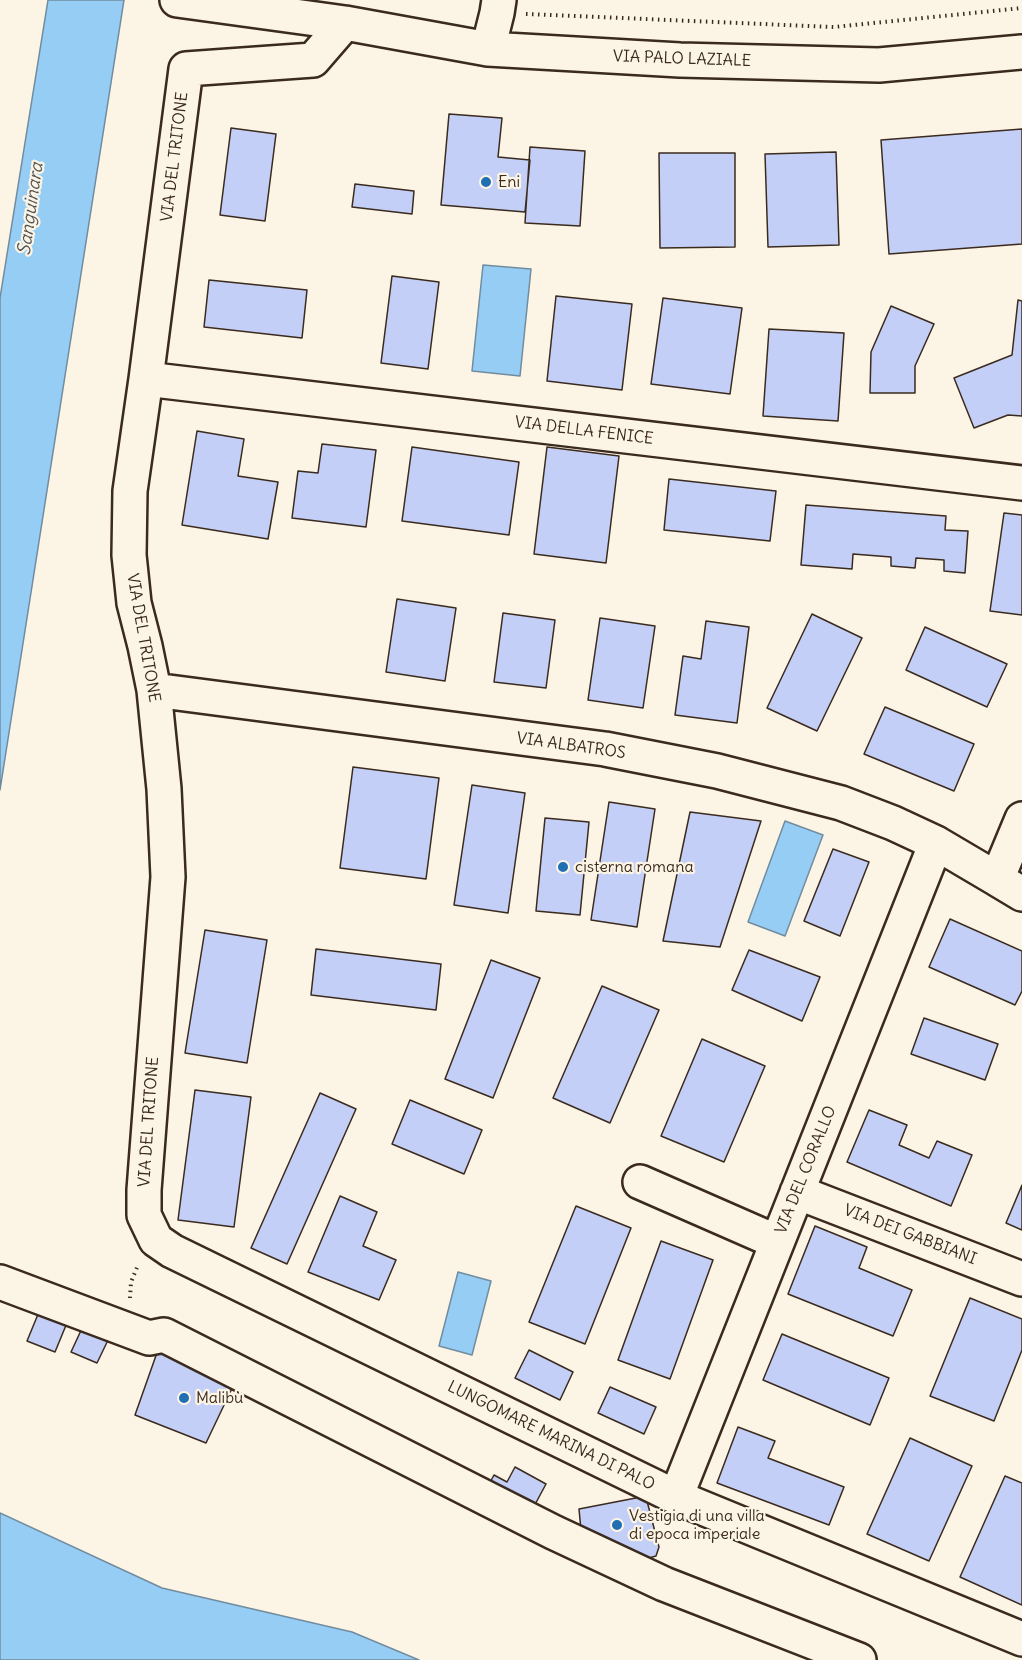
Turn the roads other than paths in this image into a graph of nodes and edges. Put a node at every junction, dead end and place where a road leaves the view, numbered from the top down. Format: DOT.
graph roads {
  1 [pos="177,0"];
  2 [pos="498,7"];
  3 [pos="345,23"];
  4 [pos="488,49"];
  5 [pos="1022,52"];
  6 [pos="146,379"];
  7 [pos="1022,483"];
  8 [pos="154,690"];
  9 [pos="1022,819"];
  10 [pos="936,843"];
  11 [pos="997,879"];
  12 [pos="640,1182"];
  13 [pos="797,1191"];
  14 [pos="156,1240"];
  15 [pos="777,1242"];
  16 [pos="1022,1279"];
  17 [pos="0,1282"];
  18 [pos="676,1497"];
  19 [pos="1022,1639"];
  20 [pos="859,1660"];
  1 -- 3 [label="street, VIA PALO LAZIALE"];
  2 -- 4 [label="street"];
  3 -- 4 [label="street, VIA PALO LAZIALE"];
  3 -- 6 [label="street, VIA DEL TRITONE"];
  4 -- 5 [label="street, VIA PALO LAZIALE"];
  6 -- 7 [label="street, VIA DELLA FENICE"];
  6 -- 8 [label="street, VIA DEL TRITONE"];
  8 -- 10 [label="street, VIA ALBATROS"];
  8 -- 14 [label="street, VIA DEL TRITONE"];
  9 -- 11 [label="street"];
  10 -- 11 [label="street, VIA ALBATROS"];
  10 -- 13 [label="street, VIA DEL CORALLO"];
  12 -- 15 [label="street"];
  13 -- 15 [label="street, VIA DEL CORALLO"];
  13 -- 16 [label="street, VIA DEI GABBIANI"];
  14 -- 18 [label="street, LUNGOMARE MARINA DI PALO"];
  15 -- 18 [label="street, VIA DEL CORALLO"];
  17 -- 20 [label="street"];
  18 -- 19 [label="street, LUNGOMARE MARINA DI PALO"];
}
